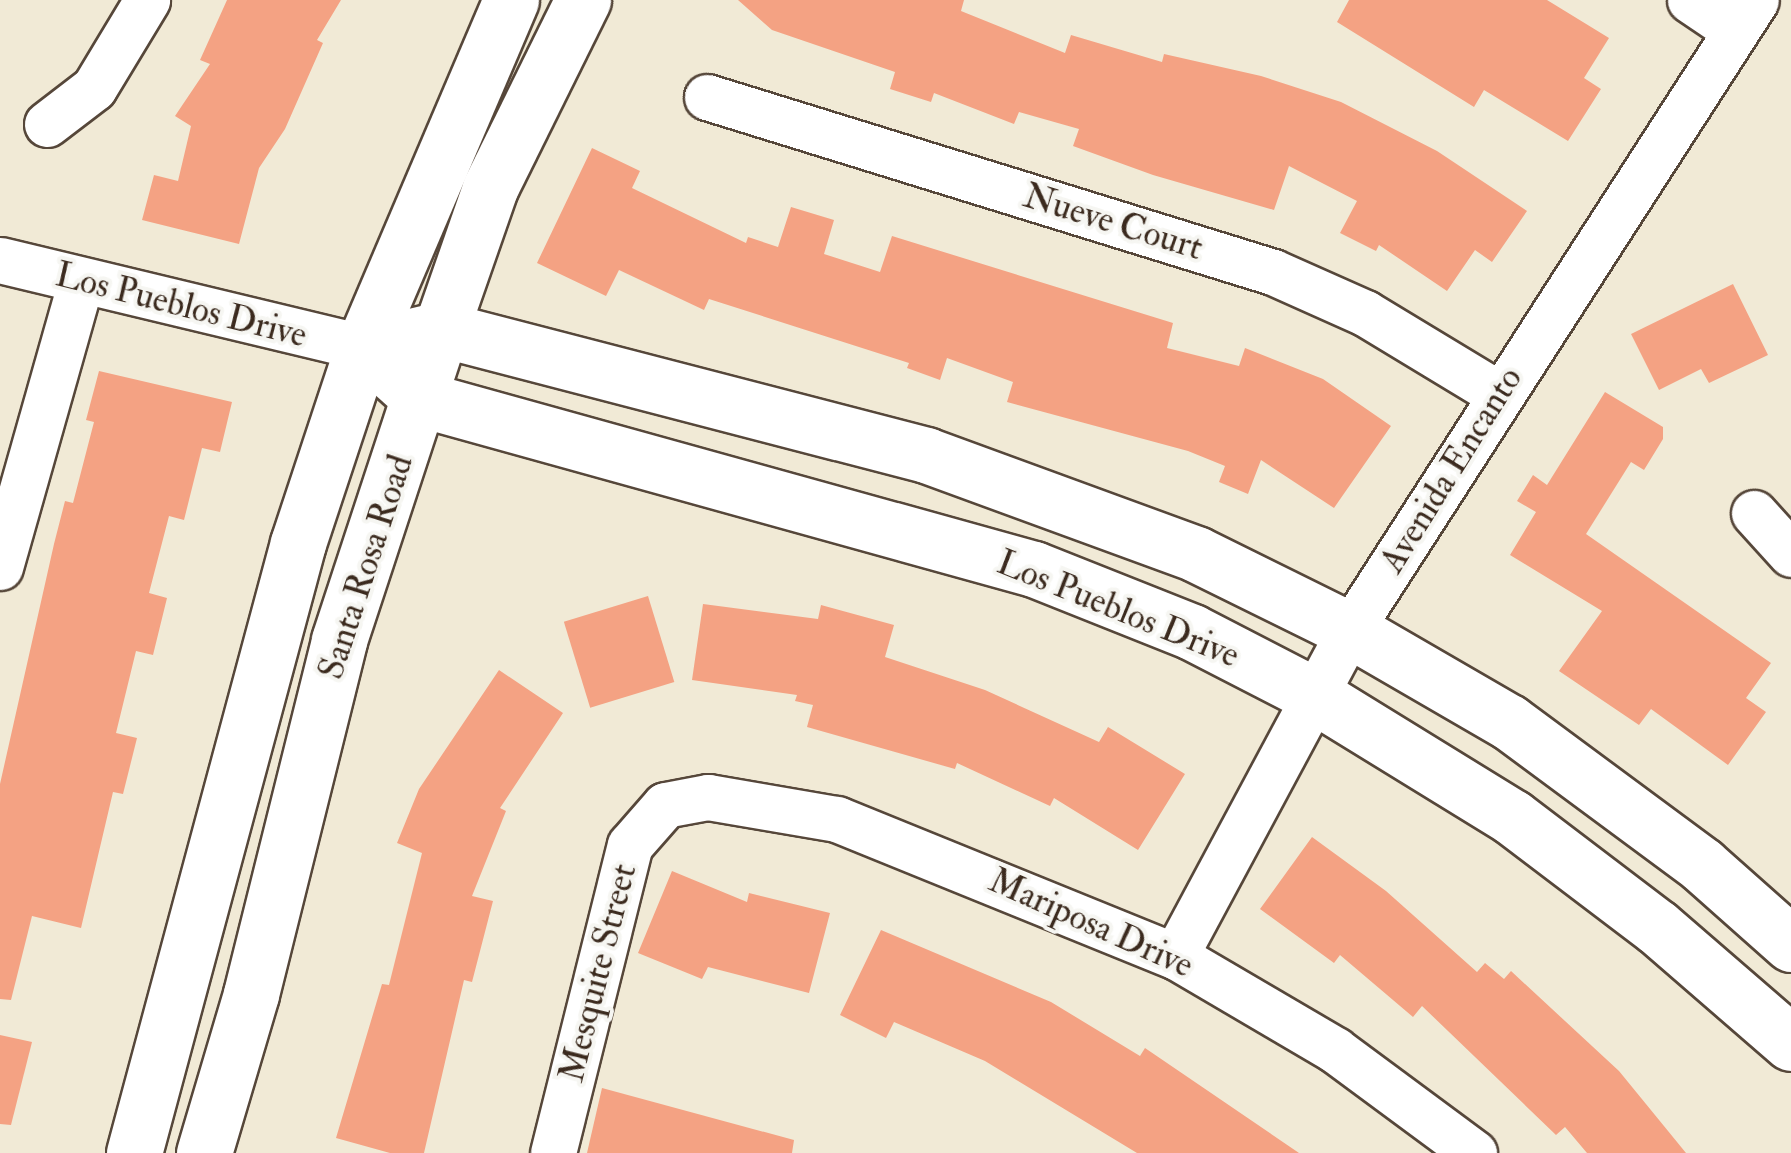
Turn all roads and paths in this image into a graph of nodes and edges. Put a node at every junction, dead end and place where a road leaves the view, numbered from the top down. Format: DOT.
graph roads {
  1 [pos="147,0"];
  2 [pos="512,0"];
  3 [pos="583,0"];
  4 [pos="1690,0"];
  5 [pos="1746,16"];
  6 [pos="707,97"];
  7 [pos="47,124"];
  8 [pos="0,260"];
  9 [pos="81,281"];
  10 [pos="441,329"];
  11 [pos="363,347"];
  12 [pos="1499,394"];
  13 [pos="422,399"];
  14 [pos="1754,513"];
  15 [pos="1791,554"];
  16 [pos="0,567"];
  17 [pos="1350,630"];
  18 [pos="1312,694"];
  19 [pos="665,804"];
  20 [pos="1791,944"];
  21 [pos="1175,956"];
  22 [pos="1789,1039"];
  23 [pos="134,1153"];
  24 [pos="204,1153"];
  25 [pos="553,1153"];
  26 [pos="1474,1153"];
  1 -- 7 [label="street"];
  2 -- 11 [label="street, Santa Rosa Road"];
  3 -- 10 [label="street, Santa Rosa Road"];
  4 -- 5 [label="street"];
  5 -- 12 [label="street, Avenida Encanto"];
  6 -- 12 [label="street, Nueve Court"];
  8 -- 9 [label="street, Los Pueblos Drive"];
  9 -- 11 [label="street, Los Pueblos Drive"];
  9 -- 16 [label="street"];
  10 -- 11 [label="street, Los Pueblos Drive"];
  10 -- 13 [label="street, Santa Rosa Road"];
  10 -- 17 [label="street, Los Pueblos Drive"];
  11 -- 13 [label="street, Los Pueblos Drive"];
  11 -- 23 [label="street, Santa Rosa Road"];
  12 -- 17 [label="street, Avenida Encanto"];
  13 -- 18 [label="street, Los Pueblos Drive"];
  13 -- 24 [label="street, Santa Rosa Road"];
  14 -- 15 [label="street"];
  17 -- 18 [label="street, Avenida Encanto"];
  17 -- 20 [label="street, Los Pueblos Drive"];
  18 -- 21 [label="street, Avenida Encanto"];
  18 -- 22 [label="street, Los Pueblos Drive"];
  19 -- 21 [label="street, Mariposa Drive"];
  19 -- 25 [label="street, Mesquite Street"];
  21 -- 26 [label="street, Mariposa Drive"];
}
